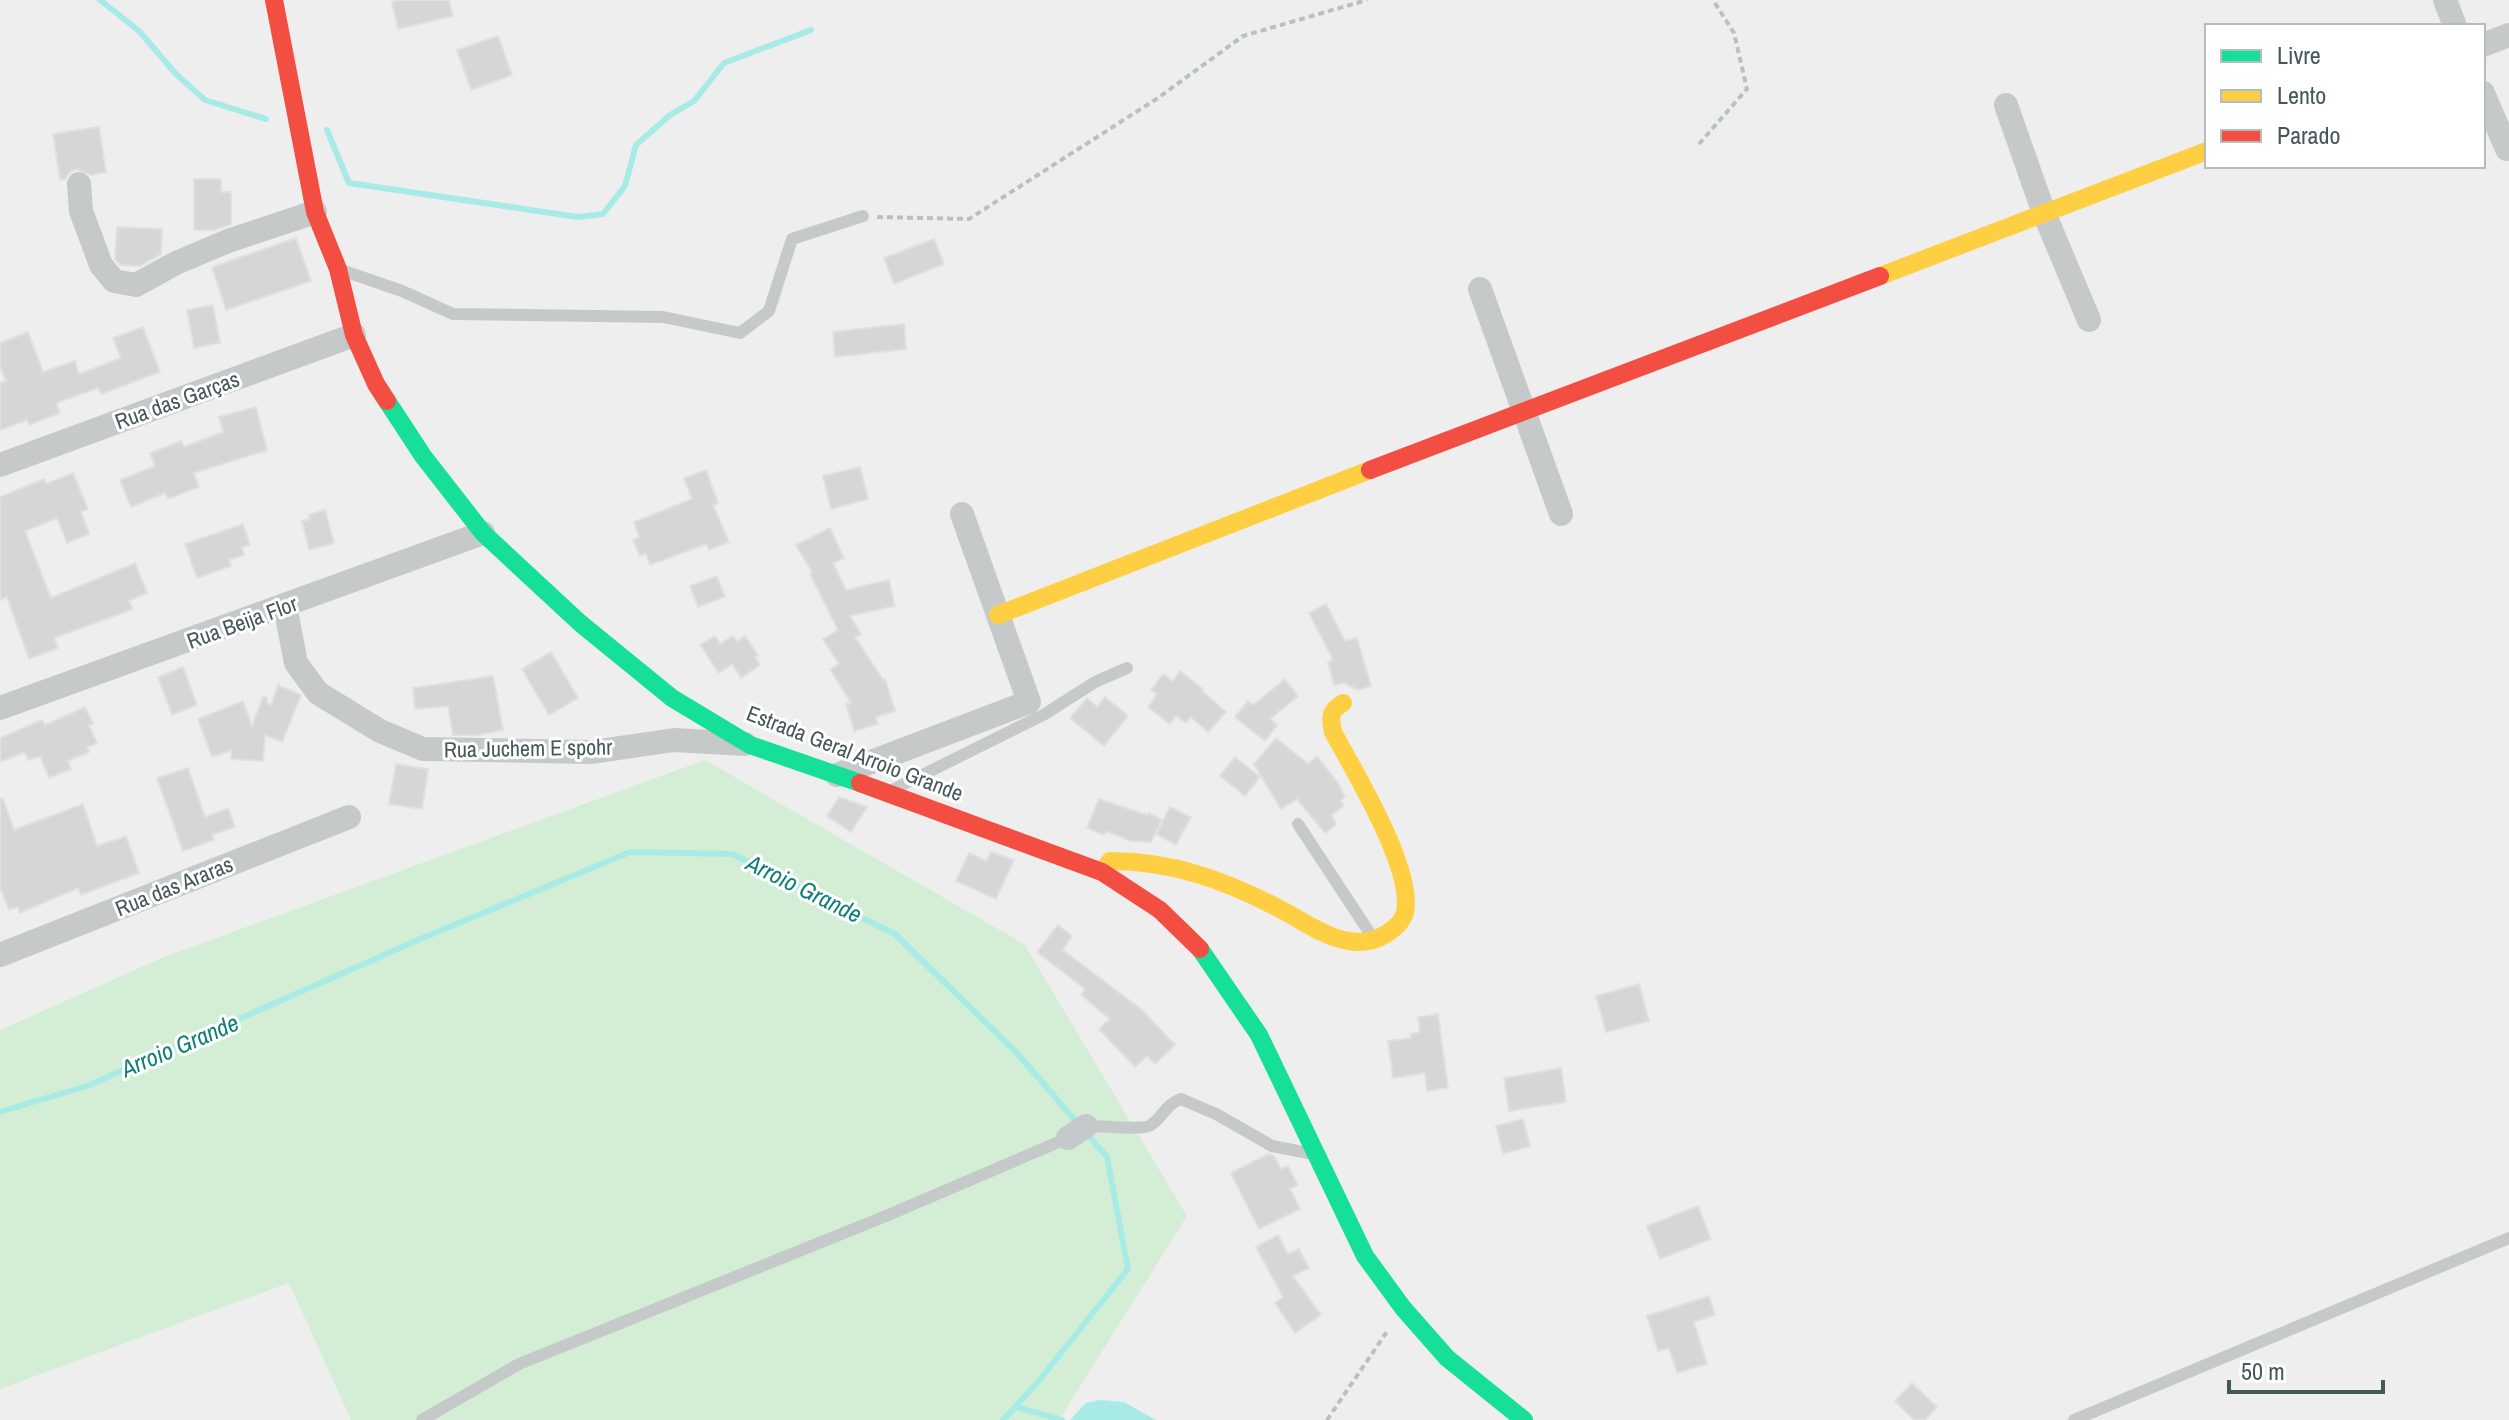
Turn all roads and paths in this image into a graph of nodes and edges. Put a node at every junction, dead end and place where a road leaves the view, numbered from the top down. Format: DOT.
graph roads {
  1 [pos="274,0"];
  2 [pos="1367,0"];
  3 [pos="1713,0"];
  4 [pos="2445,0"];
  5 [pos="2454,24"];
  6 [pos="2509,35"];
  7 [pos="2485,44"];
  8 [pos="2485,98"];
  9 [pos="2006,105"];
  10 [pos="1699,144"];
  11 [pos="2507,149"];
  12 [pos="2205,152"];
  13 [pos="79,184"];
  14 [pos="315,212"];
  15 [pos="2044,213"];
  16 [pos="863,216"];
  17 [pos="338,269"];
  18 [pos="1480,289"];
  19 [pos="2089,320"];
  20 [pos="354,335"];
  21 [pos="1524,411"];
  22 [pos="0,465"];
  23 [pos="962,514"];
  24 [pos="1561,514"];
  25 [pos="483,533"];
  26 [pos="285,606"];
  27 [pos="998,615"];
  28 [pos="1127,668"];
  29 [pos="1343,703"];
  30 [pos="0,708"];
  31 [pos="750,745"];
  32 [pos="837,775"];
  33 [pos="887,792"];
  34 [pos="349,817"];
  35 [pos="1298,824"];
  36 [pos="1102,872"];
  37 [pos="1375,941"];
  38 [pos="0,955"];
  39 [pos="1315,1154"];
  40 [pos="2509,1238"];
  41 [pos="1403,1308"];
  42 [pos="422,1420"];
  43 [pos="1327,1420"];
  44 [pos="1524,1420"];
  45 [pos="2074,1420"];
  1 -- 14 [label="main road, Estrada Geral Arroio Grande"];
  2 -- 16 [label="path"];
  3 -- 10 [label="path"];
  4 -- 5 [label="street"];
  6 -- 7 [label="street"];
  8 -- 11 [label="street"];
  9 -- 15 [label="street"];
  12 -- 15 [label="main road"];
  13 -- 14 [label="street"];
  14 -- 17 [label="main road, Estrada Geral Arroio Grande"];
  15 -- 19 [label="street"];
  15 -- 21 [label="main road"];
  16 -- 17 [label="lane"];
  17 -- 20 [label="main road, Estrada Geral Arroio Grande"];
  18 -- 21 [label="street"];
  20 -- 22 [label="street, Rua das Garças"];
  20 -- 25 [label="main road, Estrada Geral Arroio Grande"];
  21 -- 24 [label="street"];
  21 -- 27 [label="main road"];
  23 -- 27 [label="street"];
  25 -- 26 [label="street, Rua Beija Flor"];
  25 -- 31 [label="main road, Estrada Geral Arroio Grande"];
  26 -- 30 [label="street, Rua Beija Flor"];
  26 -- 31 [label="street, Rua Juchem E spohr"];
  27 -- 32 [label="street"];
  28 -- 33 [label="lane"];
  29 -- 37 [label="main road"];
  31 -- 32 [label="main road, Estrada Geral Arroio Grande"];
  32 -- 33 [label="main road, Estrada Geral Arroio Grande"];
  33 -- 36 [label="main road, Estrada Geral Arroio Grande"];
  34 -- 38 [label="street, Rua das Araras"];
  35 -- 37 [label="lane"];
  36 -- 37 [label="main road"];
  36 -- 39 [label="main road, Estrada Geral Arroio Grande"];
  39 -- 41 [label="main road, Estrada Geral Arroio Grande"];
  39 -- 42 [label="lane"];
  40 -- 45 [label="lane"];
  41 -- 43 [label="path"];
  41 -- 44 [label="main road, Estrada Geral Arroio Grande"];
}
